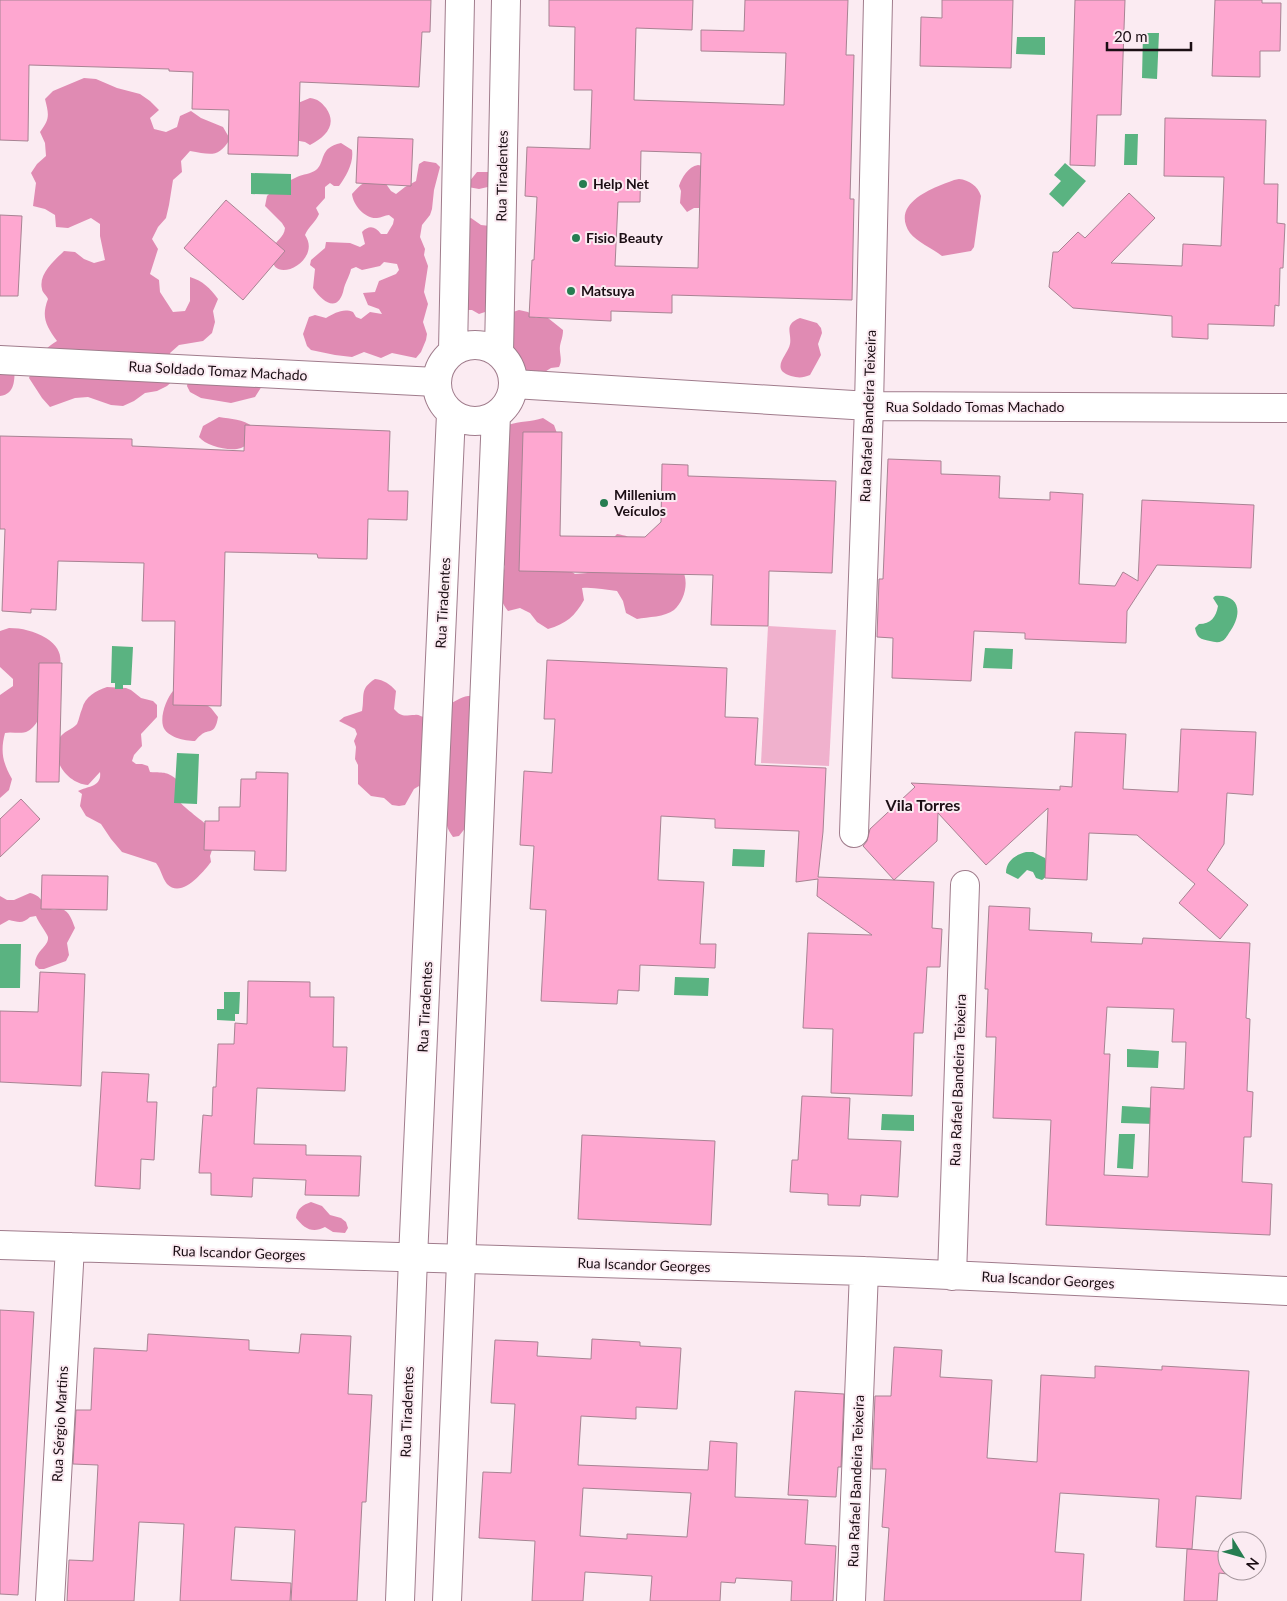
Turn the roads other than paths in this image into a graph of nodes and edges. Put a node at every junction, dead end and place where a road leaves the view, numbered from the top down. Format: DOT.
graph roads {
  1 [pos="460,0"];
  2 [pos="506,0"];
  3 [pos="878,0"];
  4 [pos="453,351"];
  5 [pos="499,352"];
  6 [pos="0,360"];
  7 [pos="436,382"];
  8 [pos="514,384"];
  9 [pos="869,406"];
  10 [pos="1287,408"];
  11 [pos="451,414"];
  12 [pos="496,415"];
  13 [pos="854,833"];
  14 [pos="965,885"];
  15 [pos="0,1245"];
  16 [pos="70,1247"];
  17 [pos="414,1258"];
  18 [pos="461,1260"];
  19 [pos="864,1271"];
  20 [pos="952,1276"];
  21 [pos="1287,1291"];
  22 [pos="50,1601"];
  23 [pos="400,1601"];
  24 [pos="447,1601"];
  25 [pos="851,1601"];
  1 -- 4 [label="street"];
  2 -- 5 [label="street, Rua Tiradentes"];
  3 -- 9 [label="street, Rua Rafael Bandeira Teixeira"];
  4 -- 5 [label="street"];
  4 -- 7 [label="street"];
  5 -- 8 [label="street"];
  6 -- 7 [label="street, Rua Soldado Tomaz Machado"];
  7 -- 11 [label="street"];
  8 -- 9 [label="street, Rua Soldado Tomas Machado"];
  8 -- 12 [label="street"];
  9 -- 10 [label="street, Rua Soldado Tomas Machado"];
  9 -- 13 [label="street, Rua Rafael Bandeira Teixeira"];
  11 -- 12 [label="street"];
  11 -- 17 [label="street, Rua Tiradentes"];
  12 -- 18 [label="street"];
  14 -- 20 [label="street, Rua Rafael Bandeira Teixeira"];
  15 -- 16 [label="street, Rua Iscandor Georges"];
  16 -- 17 [label="street, Rua Iscandor Georges"];
  16 -- 22 [label="street, Rua Sérgio Martins"];
  17 -- 18 [label="street, Rua Iscandor Georges"];
  17 -- 23 [label="street, Rua Tiradentes"];
  18 -- 19 [label="street, Rua Iscandor Georges"];
  18 -- 24 [label="street"];
  19 -- 20 [label="street, Rua Iscandor Georges"];
  19 -- 25 [label="street, Rua Rafael Bandeira Teixeira"];
  20 -- 21 [label="street, Rua Iscandor Georges"];
}
